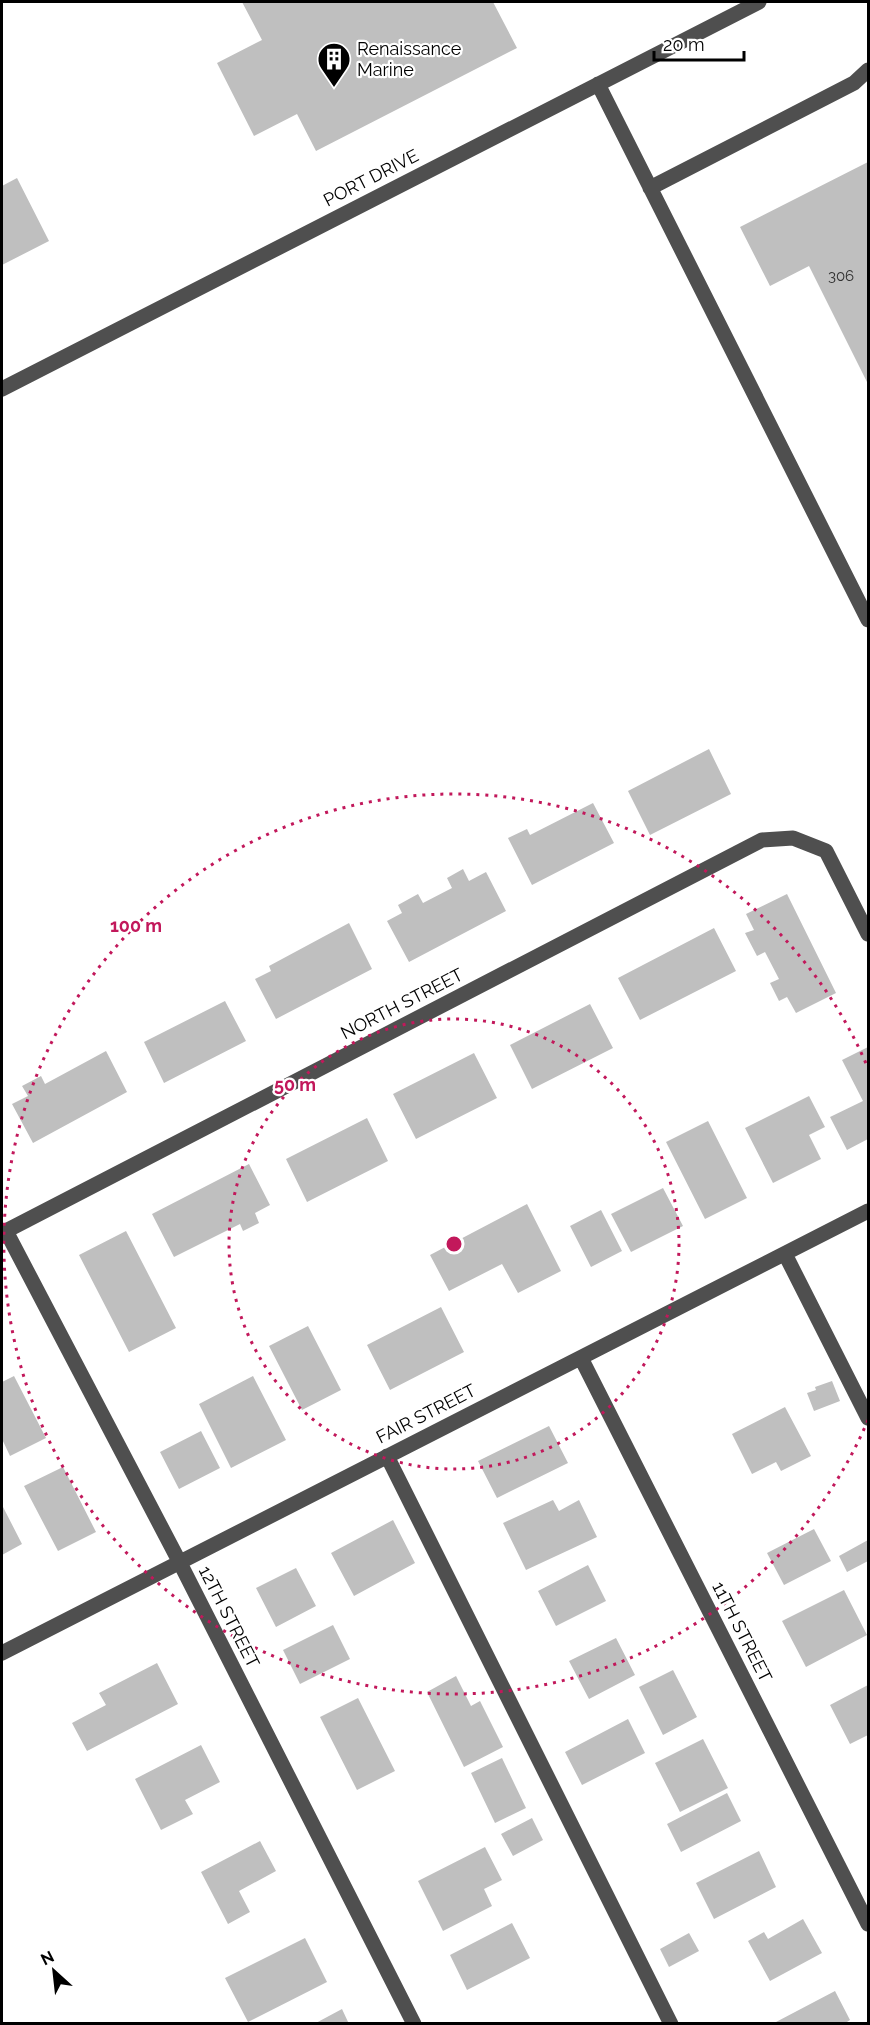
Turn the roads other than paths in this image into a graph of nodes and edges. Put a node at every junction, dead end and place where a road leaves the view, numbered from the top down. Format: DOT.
graph roads {
  1 [pos="759,2"];
  2 [pos="868,70"];
  3 [pos="598,84"];
  4 [pos="650,188"];
  5 [pos="2,389"];
  6 [pos="868,621"];
  7 [pos="868,934"];
  8 [pos="868,1211"];
  9 [pos="4,1232"];
  10 [pos="784,1254"];
  11 [pos="580,1358"];
  12 [pos="868,1418"];
  13 [pos="387,1456"];
  14 [pos="179,1561"];
  15 [pos="2,1653"];
  16 [pos="868,1924"];
  17 [pos="414,2024"];
  18 [pos="671,2024"];
  1 -- 3 [label="street, PORT DRIVE"];
  2 -- 4 [label="street"];
  3 -- 4 [label="street"];
  3 -- 5 [label="street, PORT DRIVE"];
  4 -- 6 [label="street"];
  7 -- 9 [label="street, NORTH STREET"];
  8 -- 10 [label="street, FAIR STREET"];
  9 -- 14 [label="street, 12TH STREET"];
  10 -- 11 [label="street, FAIR STREET"];
  10 -- 12 [label="street"];
  11 -- 13 [label="street, FAIR STREET"];
  11 -- 16 [label="street, 11TH STREET"];
  13 -- 14 [label="street, FAIR STREET"];
  13 -- 18 [label="street"];
  14 -- 15 [label="street, FAIR STREET"];
  14 -- 17 [label="street, 12TH STREET"];
}
